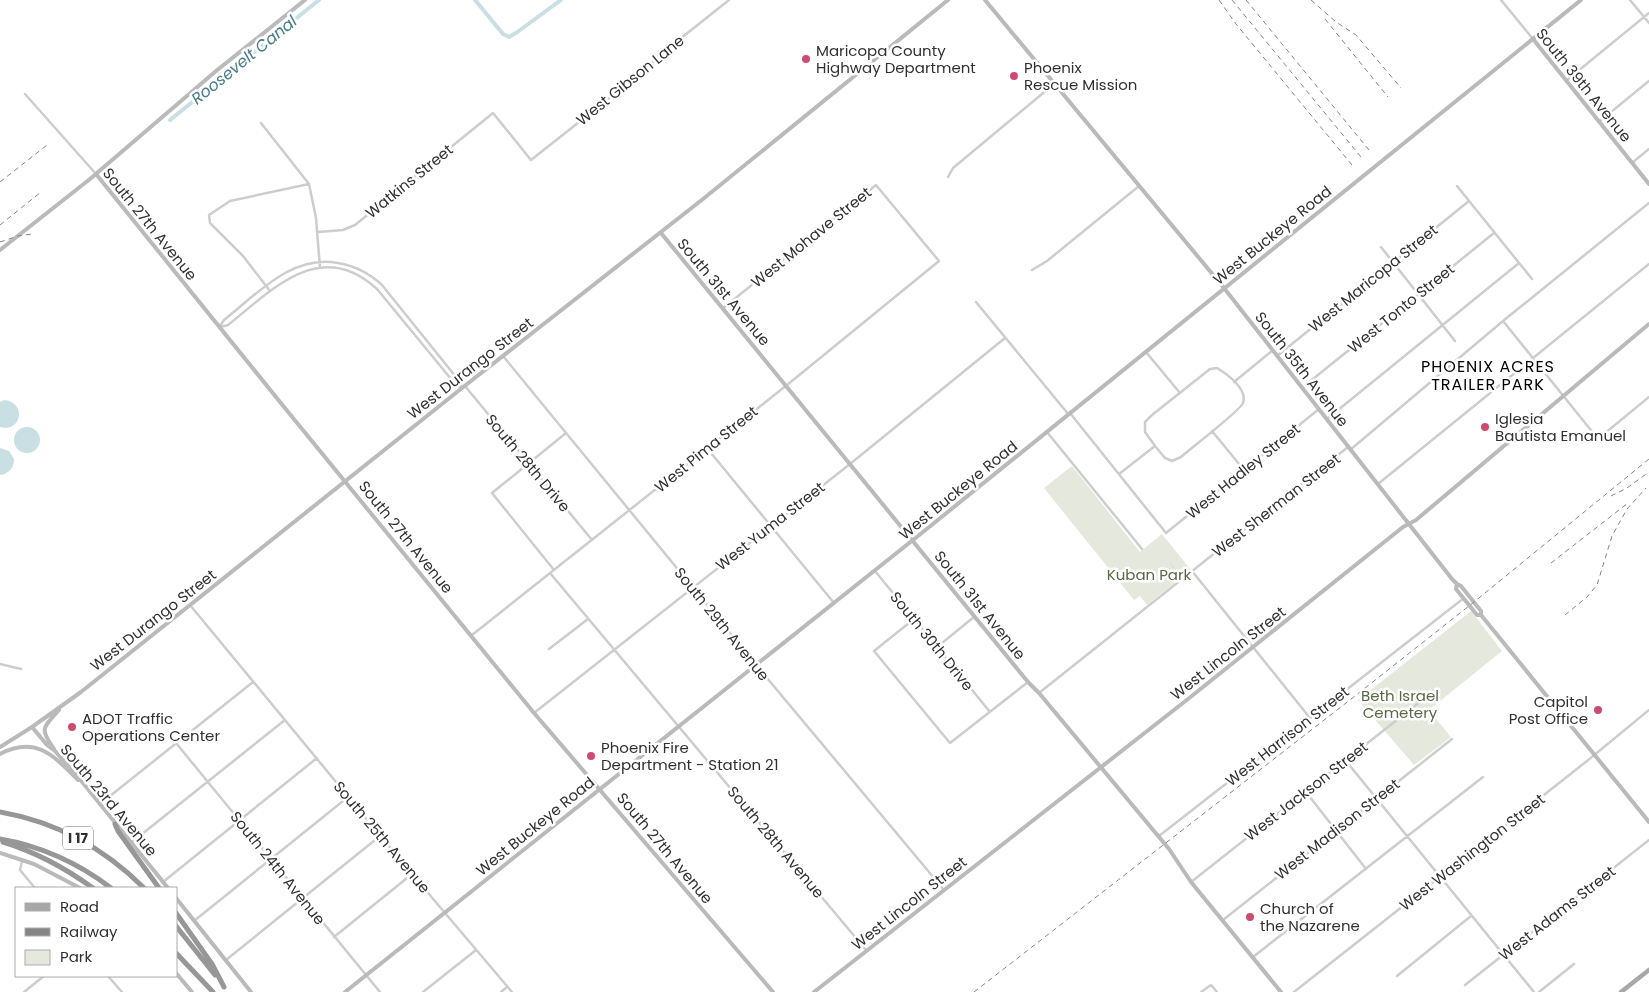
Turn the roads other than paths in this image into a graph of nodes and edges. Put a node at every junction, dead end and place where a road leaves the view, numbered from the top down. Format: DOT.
graph roads {
  1 [pos="305,0"];
  2 [pos="729,0"];
  3 [pos="948,0"];
  4 [pos="985,0"];
  5 [pos="1501,0"];
  6 [pos="1581,0"];
  7 [pos="1630,0"];
  8 [pos="1649,13"];
  9 [pos="1644,17"];
  10 [pos="1649,23"];
  11 [pos="1533,39"];
  12 [pos="1567,80"];
  13 [pos="1649,81"];
  14 [pos="1054,84"];
  15 [pos="25,94"];
  16 [pos="493,113"];
  17 [pos="1600,121"];
  18 [pos="261,122"];
  19 [pos="1649,149"];
  20 [pos="1632,162"];
  21 [pos="96,174"];
  22 [pos="948,176"];
  23 [pos="309,184"];
  24 [pos="876,184"];
  25 [pos="1649,184"];
  26 [pos="1139,186"];
  27 [pos="1457,186"];
  28 [pos="1469,201"];
  29 [pos="1649,203"];
  30 [pos="318,232"];
  31 [pos="1494,232"];
  32 [pos="661,233"];
  33 [pos="1380,247"];
  34 [pos="0,250"];
  35 [pos="320,261"];
  36 [pos="1393,262"];
  37 [pos="1519,263"];
  38 [pos="1649,264"];
  39 [pos="320,268"];
  40 [pos="1032,270"];
  41 [pos="1532,279"];
  42 [pos="267,286"];
  43 [pos="1224,288"];
  44 [pos="270,291"];
  45 [pos="1418,294"];
  46 [pos="976,302"];
  47 [pos="722,309"];
  48 [pos="1503,320"];
  49 [pos="1649,324"];
  50 [pos="1443,326"];
  51 [pos="220,327"];
  52 [pos="1005,338"];
  53 [pos="1455,341"];
  54 [pos="1273,350"];
  55 [pos="1146,352"];
  56 [pos="503,356"];
  57 [pos="1277,356"];
  58 [pos="1533,358"];
  59 [pos="1234,382"];
  60 [pos="1308,383"];
  61 [pos="787,386"];
  62 [pos="464,387"];
  63 [pos="1180,393"];
  64 [pos="1563,396"];
  65 [pos="1649,398"];
  66 [pos="1319,410"];
  67 [pos="1069,414"];
  68 [pos="1327,419"];
  69 [pos="1212,431"];
  70 [pos="1047,432"];
  71 [pos="566,433"];
  72 [pos="1155,446"];
  73 [pos="707,448"];
  74 [pos="1349,449"];
  75 [pos="529,463"];
  76 [pos="850,464"];
  77 [pos="1244,470"];
  78 [pos="1119,474"];
  79 [pos="346,482"];
  80 [pos="1378,484"];
  81 [pos="629,511"];
  82 [pos="1409,524"];
  83 [pos="771,526"];
  84 [pos="592,540"];
  85 [pos="913,541"];
  86 [pos="1142,549"];
  87 [pos="875,571"];
  88 [pos="1192,571"];
  89 [pos="552,572"];
  90 [pos="1457,584"];
  91 [pos="693,588"];
  92 [pos="1464,598"];
  93 [pos="834,603"];
  94 [pos="190,605"];
  95 [pos="1481,615"];
  96 [pos="974,617"];
  97 [pos="588,618"];
  98 [pos="914,619"];
  99 [pos="472,635"];
  100 [pos="937,647"];
  101 [pos="1254,647"];
  102 [pos="549,649"];
  103 [pos="614,650"];
  104 [pos="0,664"];
  105 [pos="756,665"];
  106 [pos="21,669"];
  107 [pos="253,682"];
  108 [pos="1028,682"];
  109 [pos="1039,694"];
  110 [pos="1421,701"];
  111 [pos="66,704"];
  112 [pos="1649,710"];
  113 [pos="990,712"];
  114 [pos="534,713"];
  115 [pos="1310,718"];
  116 [pos="285,720"];
  117 [pos="678,726"];
  118 [pos="32,728"];
  119 [pos="1452,739"];
  120 [pos="176,743"];
  121 [pos="0,747"];
  122 [pos="56,751"];
  123 [pos="0,754"];
  124 [pos="1594,755"];
  125 [pos="317,758"];
  126 [pos="1346,761"];
  127 [pos="1100,768"];
  128 [pos="1483,777"];
  129 [pos="208,782"];
  130 [pos="86,789"];
  131 [pos="600,789"];
  132 [pos="1306,792"];
  133 [pos="348,797"];
  134 [pos="1376,799"];
  135 [pos="99,804"];
  136 [pos="0,812"];
  137 [pos="240,821"];
  138 [pos="1649,822"];
  139 [pos="115,824"];
  140 [pos="1336,830"];
  141 [pos="380,836"];
  142 [pos="1407,836"];
  143 [pos="1157,837"];
  144 [pos="0,840"];
  145 [pos="1649,840"];
  146 [pos="132,842"];
  147 [pos="0,853"];
  148 [pos="22,860"];
  149 [pos="271,860"];
  150 [pos="1366,869"];
  151 [pos="412,874"];
  152 [pos="1440,877"];
  153 [pos="163,882"];
  154 [pos="1192,882"];
  155 [pos="34,887"];
  156 [pos="78,887"];
  157 [pos="91,887"];
  158 [pos="109,887"];
  159 [pos="143,887"];
  160 [pos="158,887"];
  161 [pos="167,887"];
  162 [pos="944,890"];
  163 [pos="302,898"];
  164 [pos="178,901"];
  165 [pos="445,913"];
  166 [pos="178,916"];
  167 [pos="1472,916"];
  168 [pos="1223,920"];
  169 [pos="194,921"];
  170 [pos="178,929"];
  171 [pos="334,936"];
  172 [pos="476,950"];
  173 [pos="866,950"];
  174 [pos="178,955"];
  175 [pos="1504,955"];
  176 [pos="1253,957"];
  177 [pos="226,960"];
  178 [pos="1574,964"];
  179 [pos="1649,970"];
  180 [pos="178,975"];
  181 [pos="366,976"];
  182 [pos="1397,976"];
  183 [pos="43,977"];
  184 [pos="109,977"];
  185 [pos="1465,985"];
  186 [pos="224,987"];
  187 [pos="507,987"];
  188 [pos="1280,991"];
  189 [pos="24,992"];
  190 [pos="122,992"];
  191 [pos="192,992"];
  192 [pos="213,992"];
  193 [pos="228,992"];
  194 [pos="252,992"];
  195 [pos="345,992"];
  196 [pos="380,992"];
  197 [pos="423,992"];
  198 [pos="501,992"];
  199 [pos="512,992"];
  200 [pos="773,992"];
  201 [pos="814,992"];
  202 [pos="1201,992"];
  203 [pos="1217,992"];
  204 [pos="1294,992"];
  205 [pos="1534,992"];
  206 [pos="1539,992"];
  207 [pos="1621,992"];
  1 -- 21 [label="main road"];
  2 -- 16 [label="street, West Gibson Lane"];
  3 -- 32 [label="main road, West Durango Street"];
  4 -- 14 [label="main road, South 35th Avenue"];
  5 -- 11 [label="street, South 39th Avenue"];
  6 -- 11 [label="main road, West Buckeye Road"];
  7 -- 9 [label="street"];
  8 -- 9 [label="street"];
  9 -- 10 [label="street"];
  9 -- 12 [label="street"];
  11 -- 12 [label="main road, South 39th Avenue"];
  11 -- 43 [label="main road, West Buckeye Road"];
  12 -- 17 [label="main road, South 39th Avenue"];
  13 -- 17 [label="street"];
  14 -- 22 [label="street"];
  14 -- 26 [label="main road, South 35th Avenue"];
  15 -- 21 [label="street, South 27th Avenue"];
  16 -- 30 [label="street, Watkins Street"];
  17 -- 20 [label="main road, South 39th Avenue"];
  18 -- 23 [label="street"];
  19 -- 20 [label="street"];
  20 -- 25 [label="main road, South 39th Avenue"];
  21 -- 34 [label="main road"];
  21 -- 51 [label="main road, South 27th Avenue"];
  23 -- 30 [label="street"];
  23 -- 42 [label="street"];
  24 -- 47 [label="street, West Mohave Street"];
  24 -- 61 [label="street, West Pima Street"];
  26 -- 40 [label="street"];
  26 -- 43 [label="main road, South 35th Avenue"];
  27 -- 28 [label="street"];
  28 -- 31 [label="street"];
  28 -- 36 [label="street, West Maricopa Street"];
  29 -- 48 [label="street, West Sherman Street"];
  30 -- 35 [label="street"];
  31 -- 37 [label="street"];
  31 -- 45 [label="street, West Tonto Street"];
  32 -- 47 [label="main road, South 31st Avenue"];
  32 -- 56 [label="main road, West Durango Street"];
  33 -- 36 [label="street"];
  35 -- 39 [label="street"];
  35 -- 42 [label="street"];
  35 -- 62 [label="street"];
  36 -- 45 [label="street"];
  36 -- 57 [label="street, West Maricopa Street"];
  37 -- 41 [label="street"];
  37 -- 50 [label="street"];
  38 -- 58 [label="street"];
  39 -- 44 [label="street"];
  39 -- 62 [label="street"];
  42 -- 44 [label="street"];
  42 -- 51 [label="street"];
  43 -- 54 [label="main road, South 35th Avenue"];
  43 -- 55 [label="main road, West Buckeye Road"];
  44 -- 51 [label="street"];
  45 -- 50 [label="street"];
  45 -- 60 [label="street, West Tonto Street"];
  46 -- 52 [label="street"];
  47 -- 61 [label="main road, South 31st Avenue"];
  48 -- 58 [label="street"];
  48 -- 74 [label="street, West Sherman Street"];
  49 -- 64 [label="main road, West Lincoln Street"];
  50 -- 53 [label="street"];
  50 -- 68 [label="street"];
  51 -- 79 [label="main road, South 27th Avenue"];
  52 -- 67 [label="street"];
  52 -- 76 [label="street, West Yuma Street"];
  54 -- 57 [label="main road, South 35th Avenue"];
  54 -- 59 [label="street"];
  55 -- 63 [label="street"];
  55 -- 67 [label="main road, West Buckeye Road"];
  56 -- 62 [label="main road, West Durango Street"];
  56 -- 71 [label="street, South 29th Avenue"];
  57 -- 66 [label="main road, South 35th Avenue"];
  58 -- 64 [label="street"];
  58 -- 80 [label="street"];
  59 -- 63 [label="street"];
  59 -- 69 [label="street"];
  61 -- 73 [label="street, West Pima Street"];
  61 -- 76 [label="main road, South 31st Avenue"];
  62 -- 75 [label="street, South 28th Drive"];
  62 -- 79 [label="main road, West Durango Street"];
  63 -- 72 [label="street"];
  64 -- 65 [label="street"];
  64 -- 82 [label="main road, West Lincoln Street"];
  66 -- 68 [label="main road, South 35th Avenue"];
  66 -- 77 [label="street, West Hadley Street"];
  67 -- 70 [label="main road, West Buckeye Road"];
  67 -- 78 [label="street"];
  68 -- 74 [label="main road, South 35th Avenue"];
  69 -- 72 [label="street"];
  69 -- 77 [label="street"];
  70 -- 85 [label="main road, West Buckeye Road"];
  70 -- 86 [label="street"];
  71 -- 75 [label="street"];
  71 -- 81 [label="street, South 29th Avenue"];
  72 -- 78 [label="street"];
  73 -- 81 [label="street, West Pima Street"];
  73 -- 83 [label="street"];
  74 -- 80 [label="main road, South 35th Avenue"];
  74 -- 88 [label="street, West Sherman Street"];
  75 -- 84 [label="street, South 28th Drive"];
  75 -- 89 [label="street, South 28th Avenue"];
  76 -- 83 [label="street, West Yuma Street"];
  76 -- 85 [label="main road, South 31st Avenue"];
  77 -- 78 [label="street, West Hadley Street"];
  79 -- 94 [label="main road, West Durango Street"];
  79 -- 99 [label="main road, South 27th Avenue"];
  80 -- 82 [label="main road, South 35th Avenue"];
  81 -- 84 [label="street, West Pima Street"];
  81 -- 91 [label="street, South 29th Avenue"];
  82 -- 90 [label="main road, South 35th Avenue"];
  82 -- 101 [label="main road, West Lincoln Street"];
  83 -- 91 [label="street, West Yuma Street"];
  83 -- 93 [label="street"];
  84 -- 89 [label="street, West Pima Street"];
  85 -- 87 [label="main road, West Buckeye Road"];
  85 -- 96 [label="main road, South 31st Avenue"];
  87 -- 93 [label="main road, West Buckeye Road"];
  87 -- 98 [label="street, South 30th Drive"];
  88 -- 101 [label="street"];
  88 -- 109 [label="street, West Sherman Street"];
  89 -- 97 [label="street, South 28th Avenue"];
  89 -- 99 [label="street, West Pima Street"];
  90 -- 92 [label="main road"];
  90 -- 95 [label="main road, South 35th Avenue"];
  91 -- 103 [label="street, West Yuma Street"];
  91 -- 105 [label="street, South 29th Avenue"];
  92 -- 95 [label="main road"];
  92 -- 115 [label="street, West Harrison Street"];
  93 -- 105 [label="main road, West Buckeye Road"];
  94 -- 107 [label="street, South 25th Avenue"];
  94 -- 111 [label="main road, West Durango Street"];
  95 -- 124 [label="main road, South 35th Avenue"];
  96 -- 100 [label="street"];
  96 -- 108 [label="main road, South 31st Avenue"];
  97 -- 102 [label="street"];
  97 -- 103 [label="street, South 28th Avenue"];
  98 -- 100 [label="street, South 30th Drive"];
  98 -- 113 [label="street"];
  99 -- 114 [label="main road, South 27th Avenue"];
  100 -- 113 [label="street, South 30th Drive"];
  101 -- 115 [label="street"];
  101 -- 127 [label="main road, West Lincoln Street"];
  103 -- 114 [label="street, West Yuma Street"];
  103 -- 117 [label="street, South 28th Avenue"];
  104 -- 106 [label="street"];
  105 -- 117 [label="main road, West Buckeye Road"];
  105 -- 162 [label="street, South 29th Avenue"];
  107 -- 116 [label="street, South 25th Avenue"];
  107 -- 120 [label="street"];
  108 -- 109 [label="main road, South 31st Avenue"];
  108 -- 113 [label="street"];
  109 -- 127 [label="main road, South 31st Avenue"];
  110 -- 126 [label="street, West Jackson Street"];
  111 -- 118 [label="main road, West Durango Street"];
  111 -- 122 [label="main road"];
  112 -- 124 [label="street, West Washington Street"];
  114 -- 131 [label="main road, South 27th Avenue"];
  115 -- 143 [label="street, West Harrison Street"];
  116 -- 125 [label="street, South 25th Avenue"];
  116 -- 129 [label="street"];
  117 -- 131 [label="main road, West Buckeye Road"];
  117 -- 173 [label="street, South 28th Avenue"];
  118 -- 121 [label="main road, West Durango Street"];
  118 -- 122 [label="main road, South 23rd Avenue"];
  119 -- 134 [label="street, West Madison Street"];
  120 -- 129 [label="street, South 24th Avenue"];
  120 -- 135 [label="street"];
  122 -- 130 [label="main road, South 23rd Avenue"];
  123 -- 130 [label="main road"];
  124 -- 138 [label="main road, South 35th Avenue"];
  124 -- 152 [label="street, West Washington Street"];
  125 -- 133 [label="street, South 25th Avenue"];
  125 -- 137 [label="street"];
  126 -- 132 [label="street, West Jackson Street"];
  126 -- 134 [label="street"];
  127 -- 143 [label="main road, South 31st Avenue"];
  127 -- 162 [label="main road, West Lincoln Street"];
  128 -- 142 [label="street"];
  129 -- 137 [label="street, South 24th Avenue"];
  129 -- 146 [label="street"];
  130 -- 135 [label="main road, South 23rd Avenue"];
  131 -- 165 [label="main road, West Buckeye Road"];
  131 -- 200 [label="main road, South 27th Avenue"];
  132 -- 140 [label="street"];
  132 -- 154 [label="street, West Jackson Street"];
  133 -- 141 [label="street, South 25th Avenue"];
  133 -- 149 [label="street"];
  134 -- 140 [label="street, West Madison Street"];
  134 -- 142 [label="street"];
  135 -- 139 [label="main road, South 23rd Avenue"];
  136 -- 159 [label="highway, I 17"];
  137 -- 149 [label="street, South 24th Avenue"];
  137 -- 153 [label="street"];
  139 -- 146 [label="main road, South 23rd Avenue"];
  139 -- 160 [label="highway"];
  140 -- 150 [label="street"];
  140 -- 168 [label="street, West Madison Street"];
  141 -- 151 [label="street, South 25th Avenue"];
  141 -- 163 [label="street"];
  142 -- 150 [label="street"];
  142 -- 152 [label="street"];
  143 -- 154 [label="main road, South 31st Avenue"];
  144 -- 157 [label="highway"];
  144 -- 158 [label="highway, I 17"];
  145 -- 175 [label="street, West Adams Street"];
  146 -- 153 [label="main road, South 23rd Avenue"];
  147 -- 148 [label="main road"];
  148 -- 155 [label="street"];
  148 -- 156 [label="main road"];
  149 -- 163 [label="street, South 24th Avenue"];
  149 -- 169 [label="street"];
  150 -- 176 [label="street"];
  151 -- 165 [label="street, South 25th Avenue"];
  151 -- 171 [label="street"];
  152 -- 167 [label="street"];
  152 -- 204 [label="street, West Washington Street"];
  153 -- 161 [label="main road, South 23rd Avenue"];
  154 -- 168 [label="main road, South 31st Avenue"];
  162 -- 173 [label="main road, West Lincoln Street"];
  163 -- 171 [label="street, South 24th Avenue"];
  163 -- 177 [label="street"];
  164 -- 169 [label="main road"];
  165 -- 172 [label="street, South 25th Avenue"];
  165 -- 181 [label="main road, West Buckeye Road"];
  166 -- 186 [label="highway"];
  167 -- 175 [label="street"];
  167 -- 182 [label="street"];
  168 -- 176 [label="main road, South 31st Avenue"];
  169 -- 177 [label="main road"];
  170 -- 186 [label="highway"];
  171 -- 181 [label="street, South 24th Avenue"];
  172 -- 187 [label="street, South 25th Avenue"];
  172 -- 197 [label="street"];
  173 -- 201 [label="main road, West Lincoln Street"];
  174 -- 192 [label="highway"];
  175 -- 185 [label="street, West Adams Street"];
  175 -- 205 [label="street"];
  176 -- 188 [label="main road, South 31st Avenue"];
  177 -- 194 [label="main road"];
  178 -- 206 [label="street"];
  179 -- 207 [label="main road"];
  180 -- 191 [label="main road"];
  181 -- 195 [label="main road, West Buckeye Road"];
  181 -- 196 [label="street, South 24th Avenue"];
  183 -- 189 [label="street"];
  184 -- 190 [label="street"];
  186 -- 193 [label="highway"];
  187 -- 198 [label="street"];
  187 -- 199 [label="street, South 25th Avenue"];
  202 -- 203 [label="street"];
}
